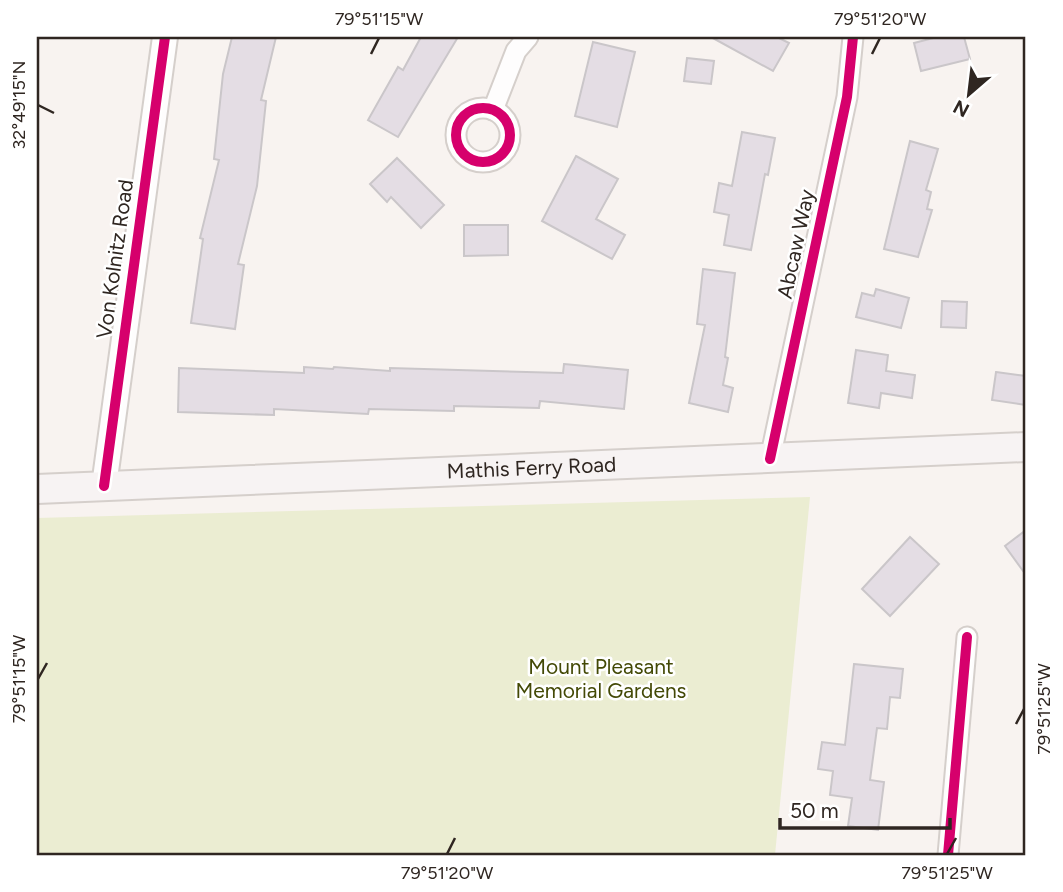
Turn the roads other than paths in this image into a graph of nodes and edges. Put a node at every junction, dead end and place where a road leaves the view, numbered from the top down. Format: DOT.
graph roads {
  1 [pos="165,37"];
  2 [pos="528,37"];
  3 [pos="853,37"];
  4 [pos="494,110"];
  5 [pos="1026,447"];
  6 [pos="770,459"];
  7 [pos="104,486"];
  8 [pos="37,489"];
  9 [pos="967,637"];
  10 [pos="948,855"];
  1 -- 7 [label="street, Von Kolnitz Road"];
  2 -- 4 [label="street"];
  3 -- 6 [label="street, Abcaw Way"];
  5 -- 6 [label="main road, Mathis Ferry Road"];
  6 -- 7 [label="main road, Mathis Ferry Road"];
  7 -- 8 [label="main road, Mathis Ferry Road"];
  9 -- 10 [label="street"];
}
